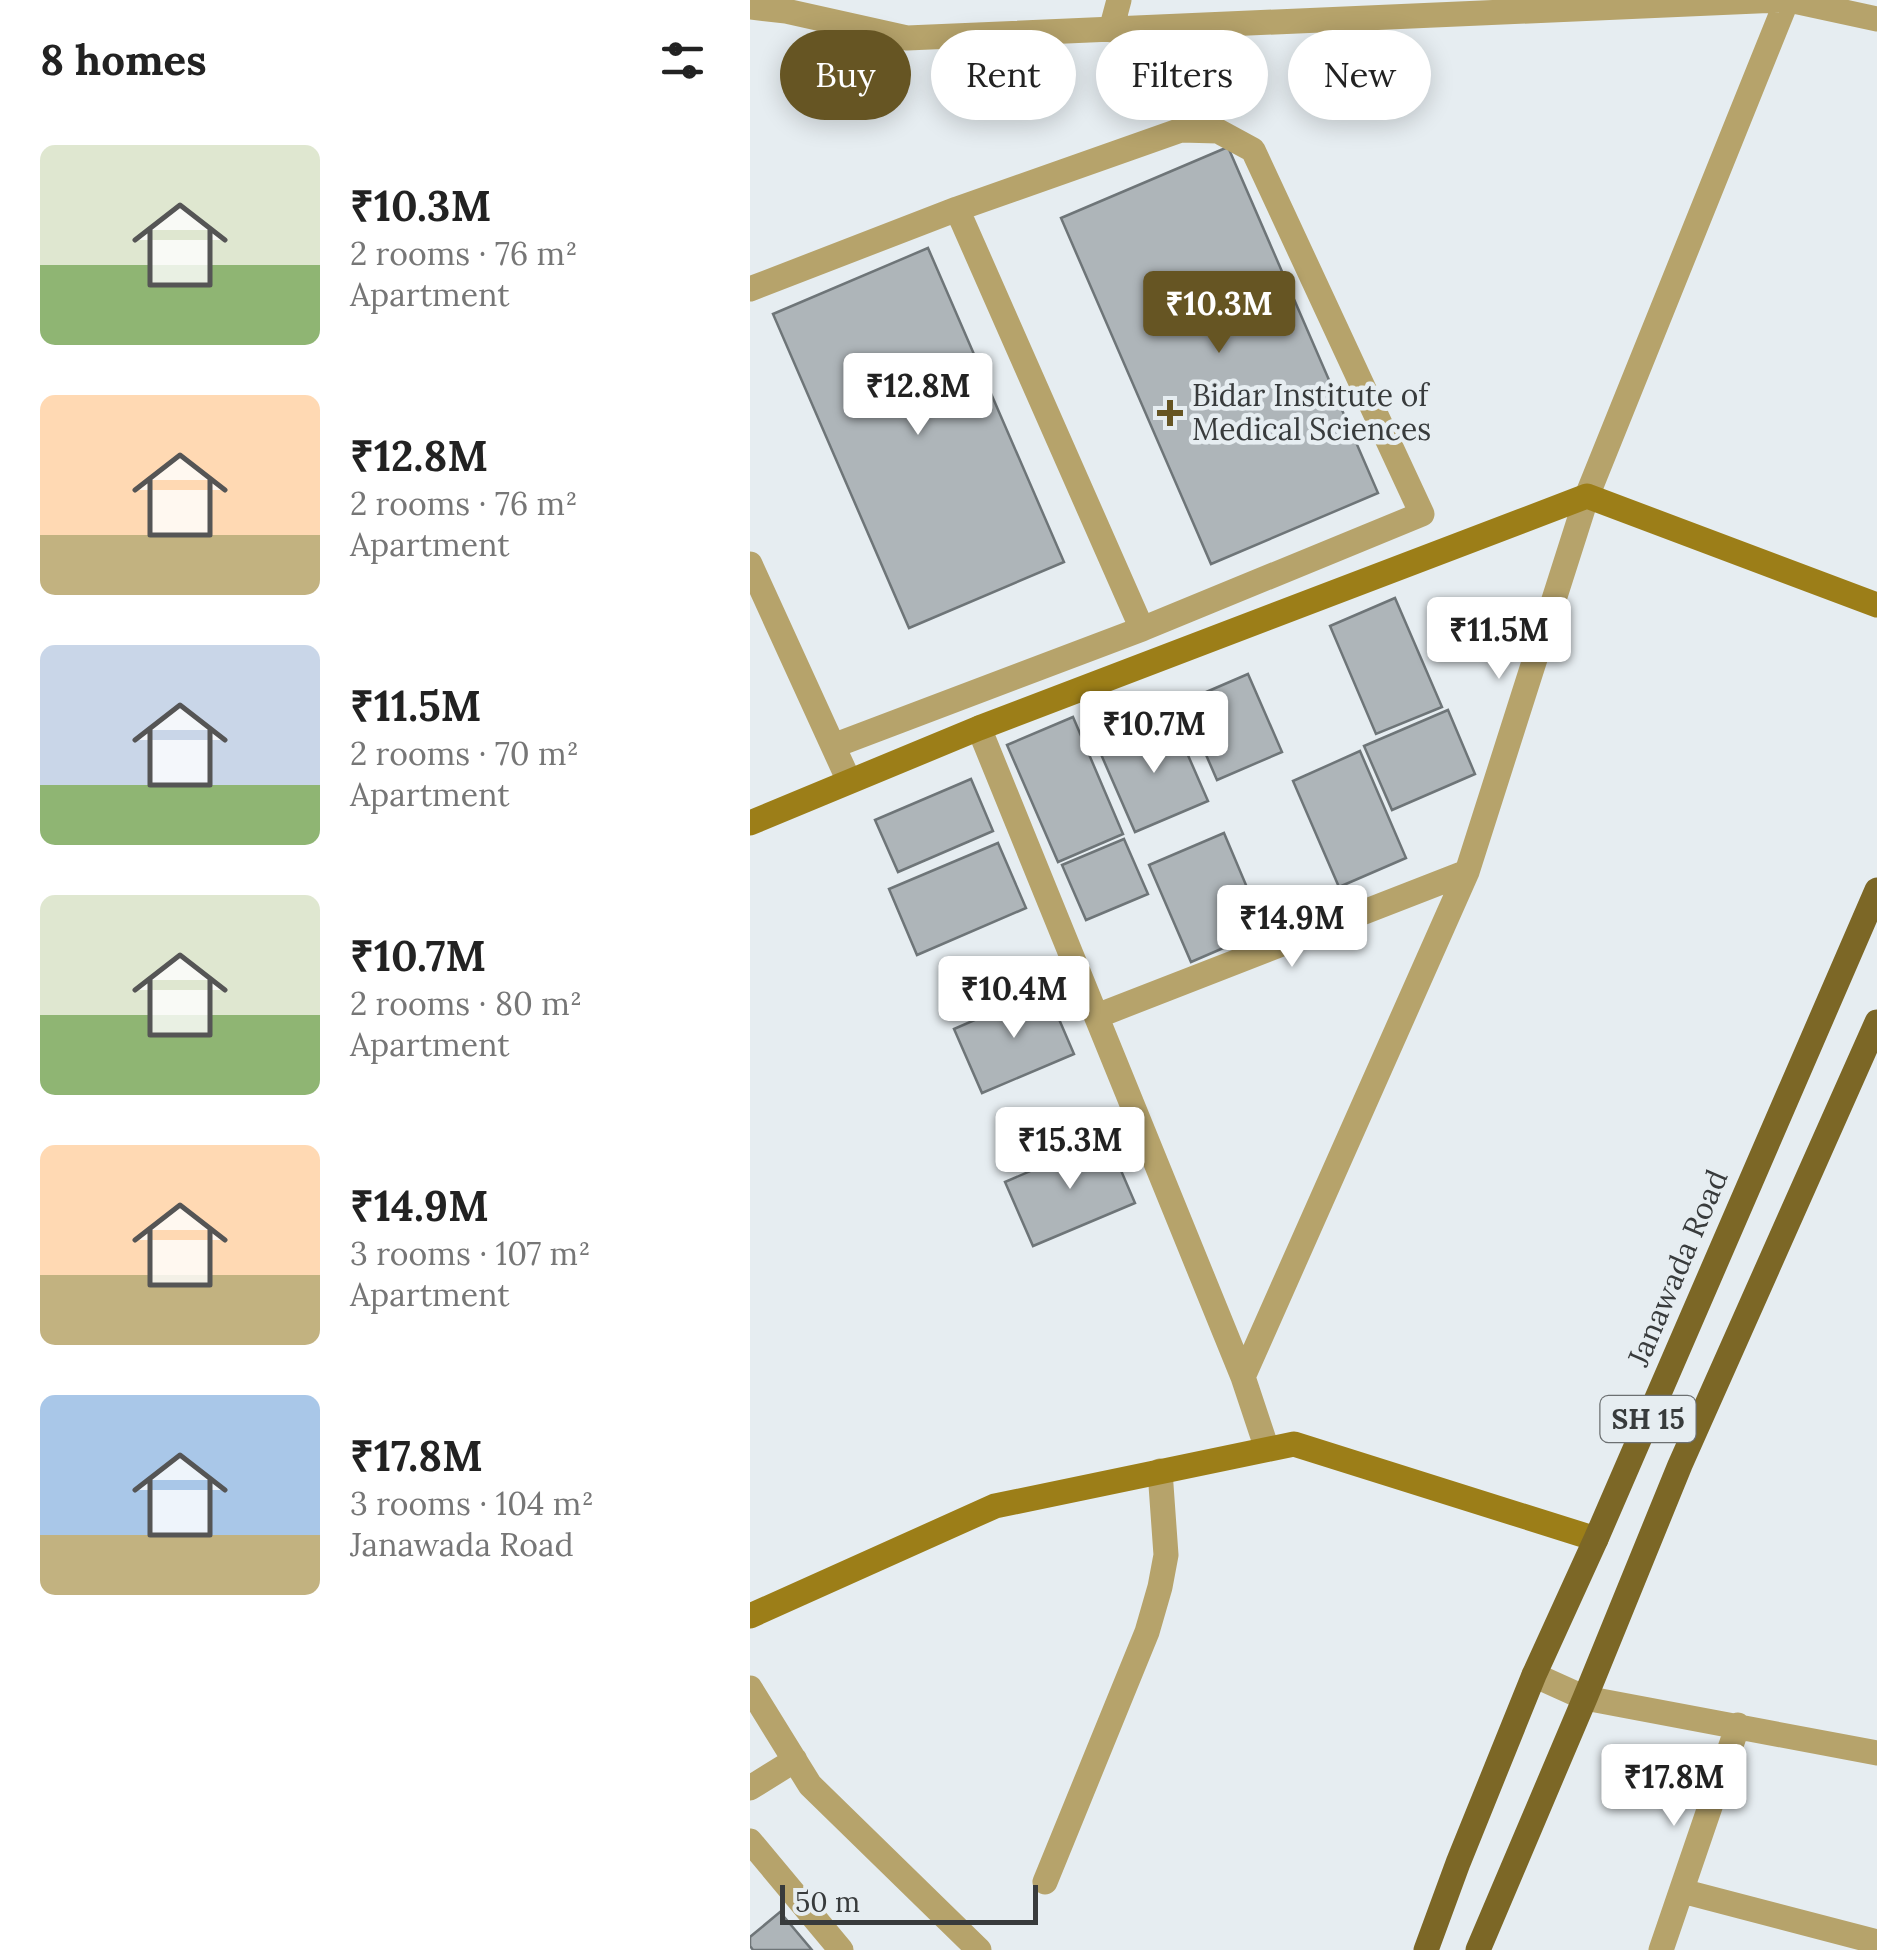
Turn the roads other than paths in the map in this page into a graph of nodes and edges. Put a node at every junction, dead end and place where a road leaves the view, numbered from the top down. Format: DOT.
graph roads {
  1 [pos="1119,0"];
  2 [pos="1780,0"];
  3 [pos="1788,0"];
  4 [pos="787,6"];
  5 [pos="750,7"];
  6 [pos="1877,20"];
  7 [pos="1111,30"];
  8 [pos="1096,31"];
  9 [pos="956,209"];
  10 [pos="750,289"];
  11 [pos="1588,496"];
  12 [pos="750,564"];
  13 [pos="1877,605"];
  14 [pos="1142,629"];
  15 [pos="979,728"];
  16 [pos="833,746"];
  17 [pos="850,781"];
  18 [pos="750,823"];
  19 [pos="1466,872"];
  20 [pos="1877,890"];
  21 [pos="1096,1016"];
  22 [pos="1877,1022"];
  23 [pos="1871,1054"];
  24 [pos="1244,1376"];
  25 [pos="1267,1449"];
  26 [pos="1160,1471"];
  27 [pos="1596,1540"];
  28 [pos="750,1616"];
  29 [pos="1534,1675"];
  30 [pos="750,1688"];
  31 [pos="1585,1698"];
  32 [pos="1738,1725"];
  33 [pos="1877,1753"];
  34 [pos="795,1760"];
  35 [pos="750,1788"];
  36 [pos="750,1841"];
  37 [pos="1045,1882"];
  38 [pos="1682,1892"];
  39 [pos="1860,1942"];
  40 [pos="842,1950"];
  41 [pos="979,1950"];
  42 [pos="1426,1950"];
  43 [pos="1478,1950"];
  44 [pos="1661,1950"];
  1 -- 7 [label="street"];
  2 -- 7 [label="street"];
  3 -- 6 [label="street"];
  3 -- 11 [label="street"];
  4 -- 5 [label="street"];
  4 -- 8 [label="street"];
  9 -- 10 [label="street"];
  9 -- 14 [label="street"];
  9 -- 14 [label="street"];
  11 -- 13 [label="street"];
  11 -- 15 [label="street"];
  11 -- 19 [label="street"];
  12 -- 16 [label="street"];
  14 -- 16 [label="street"];
  15 -- 17 [label="street"];
  15 -- 21 [label="street"];
  16 -- 17 [label="street"];
  17 -- 18 [label="street"];
  19 -- 21 [label="street"];
  19 -- 24 [label="street"];
  20 -- 27 [label="main road, Janawada Road / SH 15"];
  21 -- 24 [label="street"];
  22 -- 23 [label="main road, SH 15"];
  23 -- 31 [label="main road, SH 15"];
  24 -- 25 [label="street"];
  25 -- 26 [label="street"];
  25 -- 27 [label="street"];
  26 -- 28 [label="street"];
  26 -- 37 [label="street"];
  27 -- 29 [label="main road, Janawada Road / SH 15"];
  29 -- 31 [label="street"];
  29 -- 42 [label="main road, Janawada Road / SH 15"];
  30 -- 34 [label="street"];
  31 -- 32 [label="street"];
  31 -- 43 [label="main road, SH 15"];
  32 -- 33 [label="street"];
  32 -- 38 [label="street"];
  34 -- 35 [label="street"];
  34 -- 41 [label="street"];
  36 -- 40 [label="street"];
  38 -- 39 [label="street"];
  38 -- 44 [label="street"];
}
